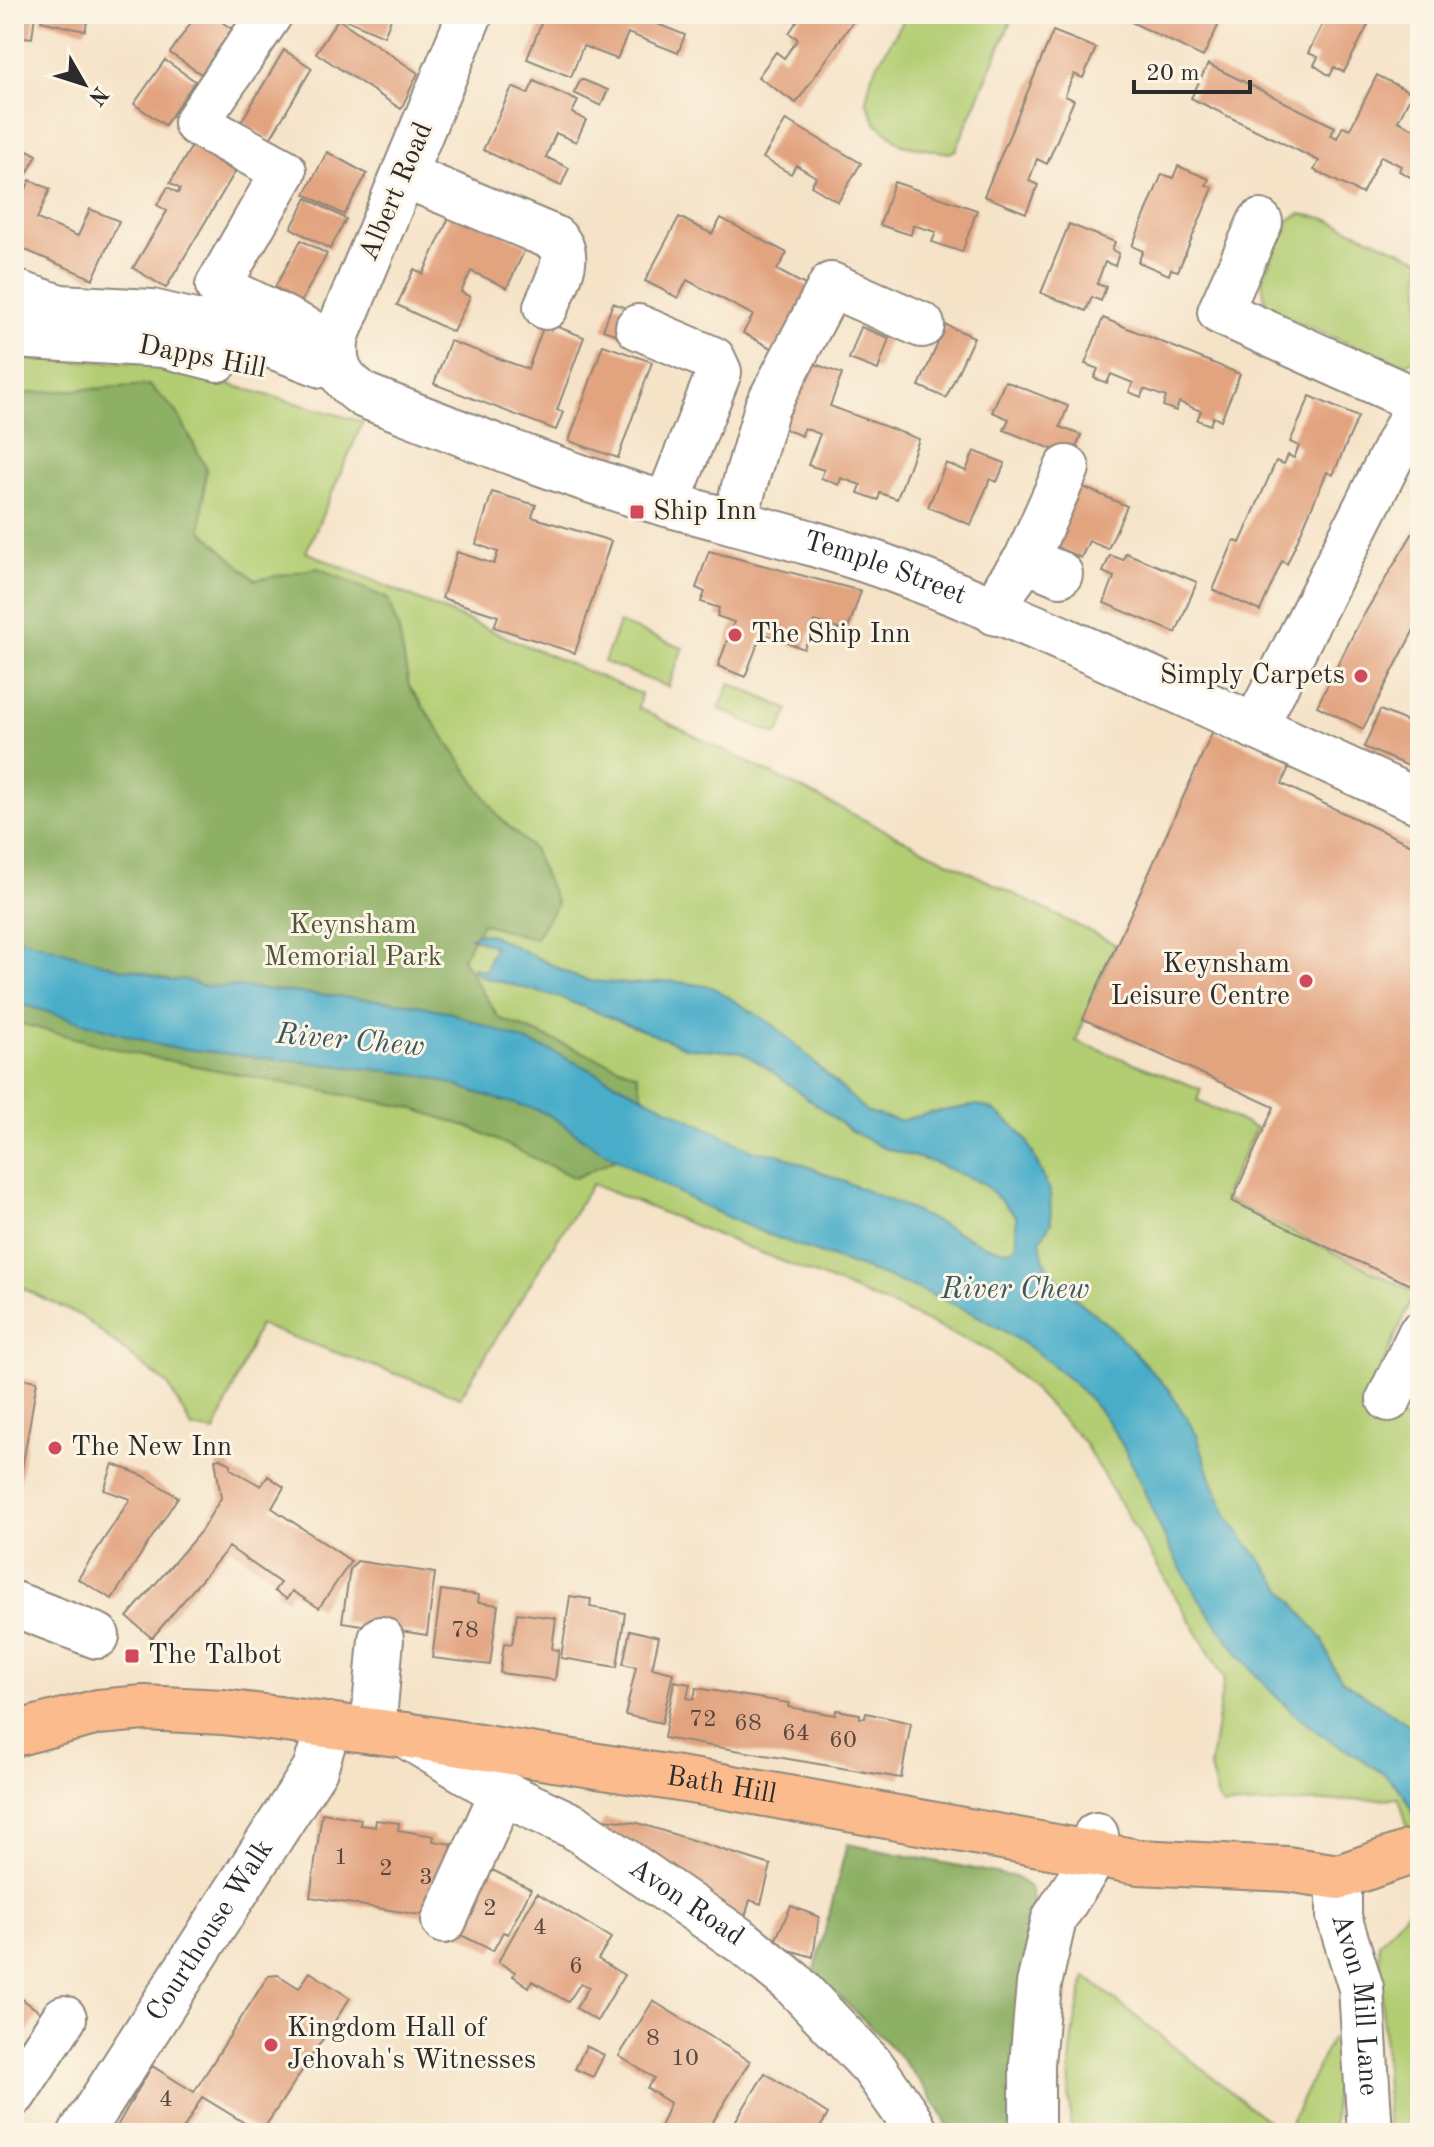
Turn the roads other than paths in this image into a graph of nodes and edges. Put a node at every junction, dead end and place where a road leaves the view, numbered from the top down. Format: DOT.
graph roads {
  1 [pos="270,14"];
  2 [pos="470,14"];
  3 [pos="404,175"];
  4 [pos="1260,222"];
  5 [pos="14,292"];
  6 [pos="546,307"];
  7 [pos="922,325"];
  8 [pos="638,327"];
  9 [pos="14,336"];
  10 [pos="337,358"];
  11 [pos="1420,401"];
  12 [pos="1051,482"];
  13 [pos="667,504"];
  14 [pos="734,522"];
  15 [pos="996,613"];
  16 [pos="1255,727"];
  17 [pos="1420,802"];
  18 [pos="1420,1334"];
  19 [pos="1389,1399"];
  20 [pos="14,1604"];
  21 [pos="97,1636"];
  22 [pos="381,1639"];
  23 [pos="329,1725"];
  24 [pos="15,1731"];
  25 [pos="389,1733"];
  26 [pos="502,1793"];
  27 [pos="1097,1844"];
  28 [pos="1415,1849"];
  29 [pos="1339,1877"];
  30 [pos="444,1921"];
  31 [pos="64,2018"];
  32 [pos="14,2094"];
  33 [pos="81,2133"];
  34 [pos="916,2133"];
  35 [pos="1032,2133"];
  36 [pos="1370,2133"];
  1 -- 10 [label="street"];
  2 -- 3 [label="street, Albert Road"];
  3 -- 6 [label="street"];
  3 -- 10 [label="street, Albert Road"];
  4 -- 11 [label="street"];
  5 -- 10 [label="street"];
  7 -- 14 [label="street"];
  8 -- 13 [label="street"];
  9 -- 10 [label="street, Dapps Hill"];
  10 -- 13 [label="street, Temple Street"];
  11 -- 16 [label="street"];
  12 -- 15 [label="street"];
  13 -- 14 [label="street, Temple Street"];
  14 -- 15 [label="street, Temple Street"];
  15 -- 16 [label="street, Temple Street"];
  16 -- 17 [label="street, Temple Street"];
  18 -- 19 [label="street"];
  20 -- 21 [label="street"];
  22 -- 25 [label="street"];
  23 -- 24 [label="main road, Bath Hill"];
  23 -- 25 [label="main road, Bath Hill"];
  23 -- 33 [label="street, Courthouse Walk"];
  25 -- 26 [label="street, Avon Road"];
  25 -- 27 [label="main road, Bath Hill"];
  26 -- 30 [label="street"];
  26 -- 34 [label="street, Avon Road"];
  27 -- 29 [label="main road, Bath Hill"];
  27 -- 35 [label="street"];
  28 -- 29 [label="main road, Bath Hill"];
  29 -- 36 [label="street, Avon Mill Lane"];
  31 -- 32 [label="street"];
}
